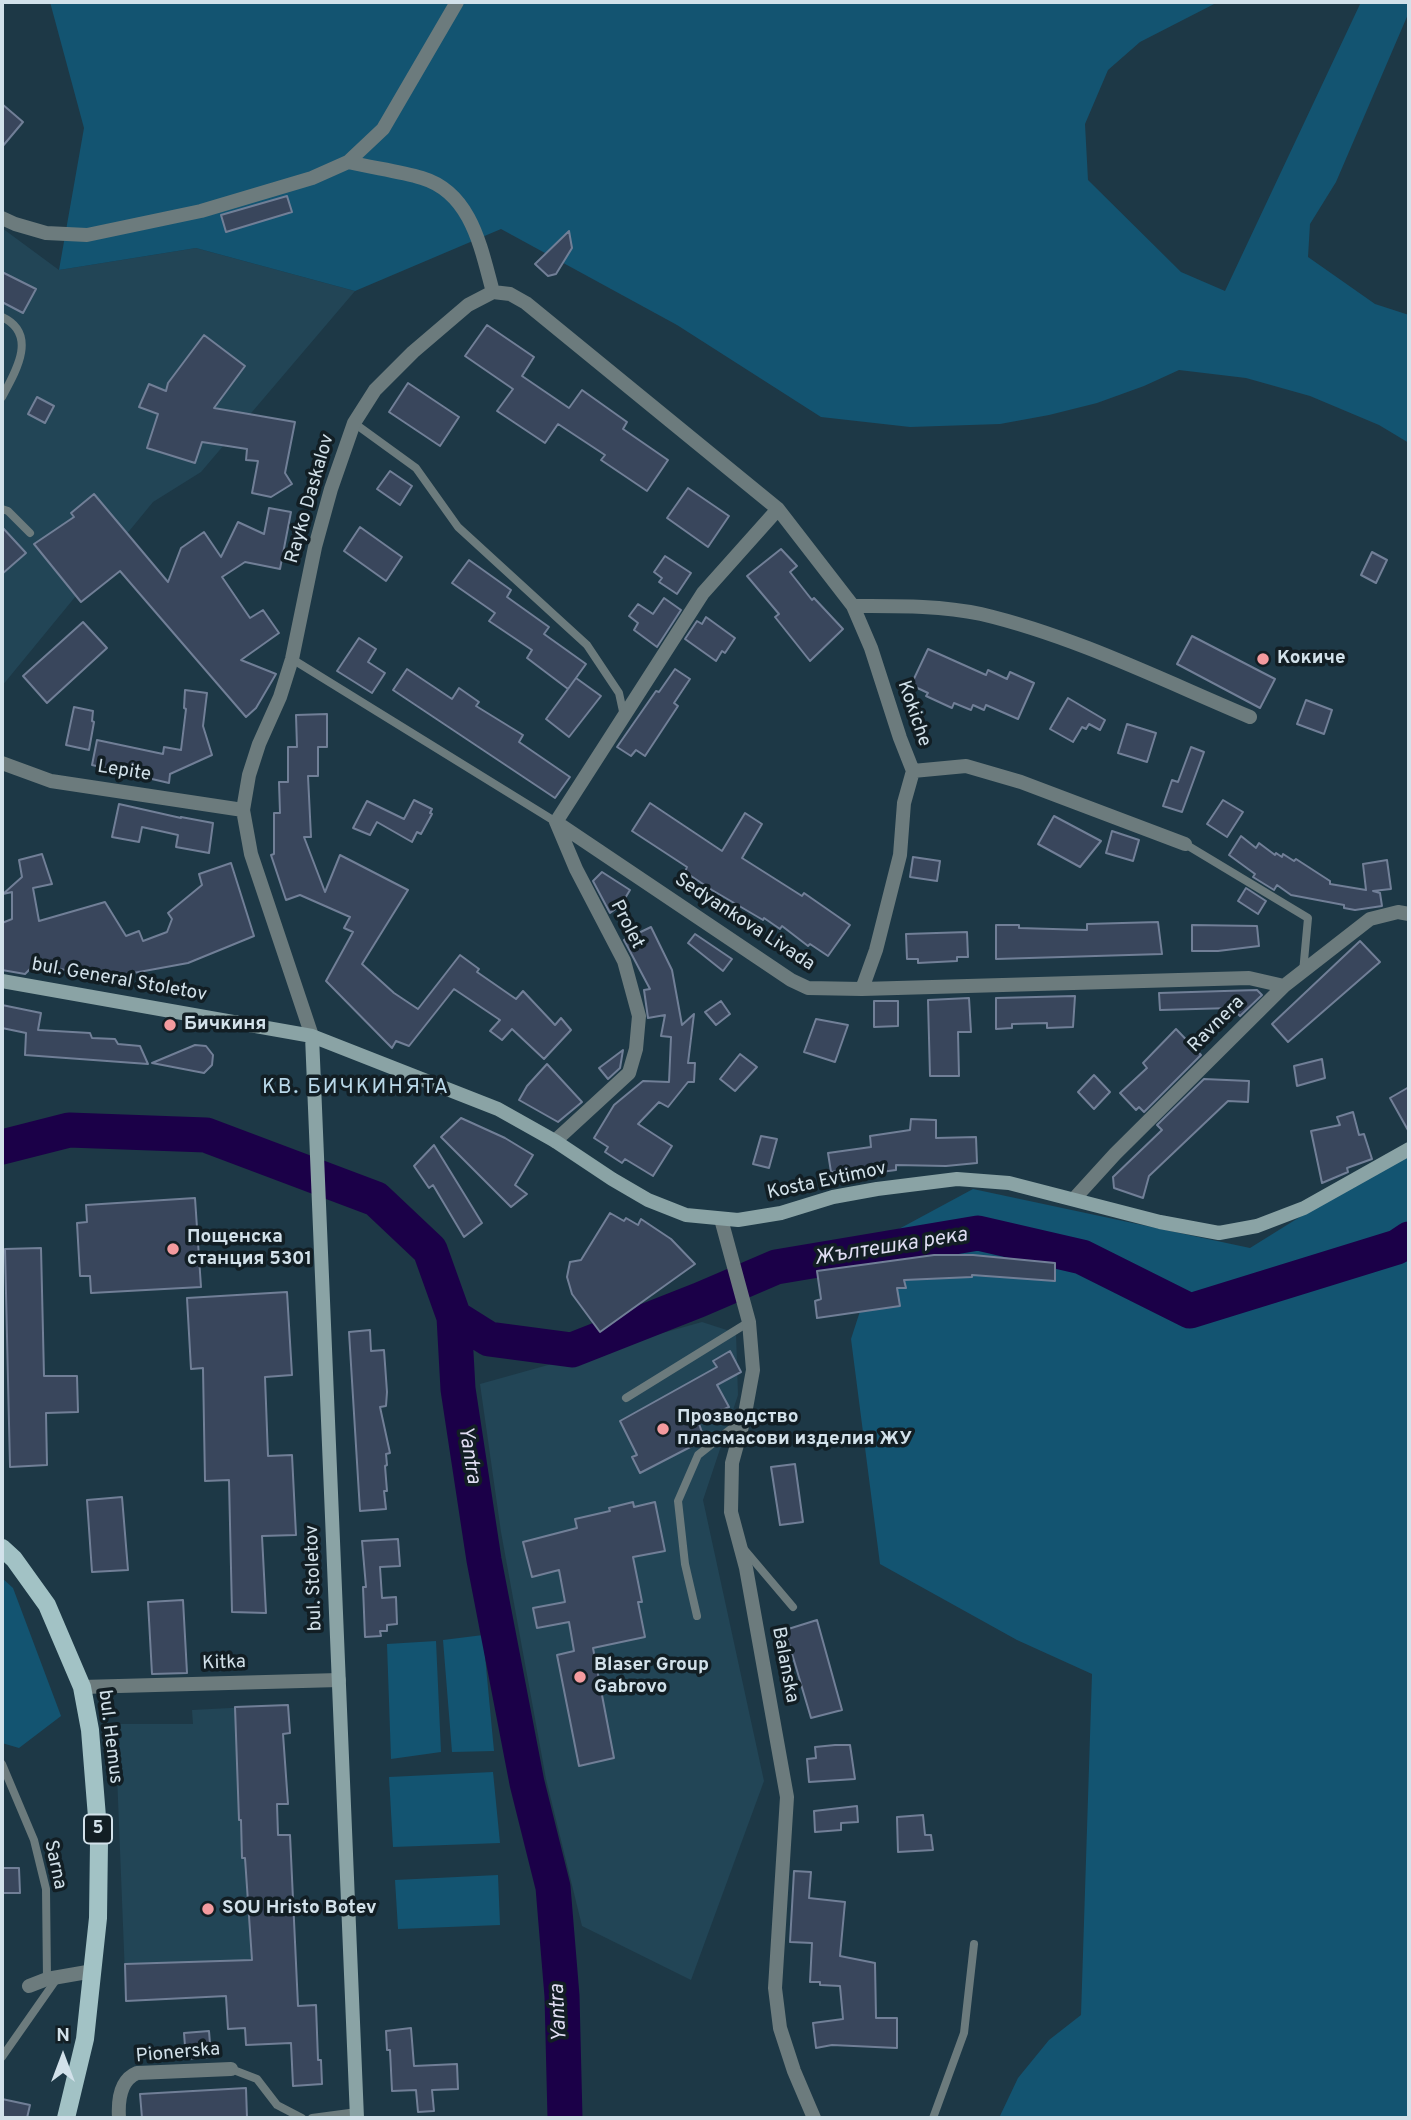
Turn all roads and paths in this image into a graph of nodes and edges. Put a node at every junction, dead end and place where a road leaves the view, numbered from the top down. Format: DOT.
graph roads {
  1 [pos="457,2"];
  2 [pos="348,162"];
  3 [pos="2,218"];
  4 [pos="494,292"];
  5 [pos="2,317"];
  6 [pos="2,397"];
  7 [pos="354,423"];
  8 [pos="2,509"];
  9 [pos="778,509"];
  10 [pos="30,533"];
  11 [pos="853,606"];
  12 [pos="292,659"];
  13 [pos="1250,717"];
  14 [pos="624,719"];
  15 [pos="2,763"];
  16 [pos="913,771"];
  17 [pos="243,810"];
  18 [pos="556,822"];
  19 [pos="1185,844"];
  20 [pos="1409,914"];
  21 [pos="1303,972"];
  22 [pos="2,981"];
  23 [pos="1284,986"];
  24 [pos="862,989"];
  25 [pos="312,1036"];
  26 [pos="555,1141"];
  27 [pos="1409,1149"];
  28 [pos="1074,1199"];
  29 [pos="722,1219"];
  30 [pos="747,1315"];
  31 [pos="626,1398"];
  32 [pos="744,1419"];
  33 [pos="739,1543"];
  34 [pos="2,1548"];
  35 [pos="793,1607"];
  36 [pos="697,1616"];
  37 [pos="339,1680"];
  38 [pos="82,1687"];
  39 [pos="2,1764"];
  40 [pos="974,1944"];
  41 [pos="93,1971"];
  42 [pos="53,1978"];
  43 [pos="29,1986"];
  44 [pos="2,2057"];
  45 [pos="231,2069"];
  46 [pos="357,2115"];
  47 [pos="66,2118"];
  48 [pos="119,2118"];
  49 [pos="302,2118"];
  50 [pos="312,2118"];
  51 [pos="814,2118"];
  52 [pos="933,2118"];
  1 -- 2 [label="street"];
  2 -- 3 [label="street"];
  2 -- 4 [label="street"];
  4 -- 7 [label="street, Rayko Daskalov"];
  4 -- 9 [label="street"];
  5 -- 6 [label="lane"];
  7 -- 12 [label="street, Rayko Daskalov"];
  7 -- 14 [label="lane"];
  8 -- 10 [label="lane"];
  9 -- 11 [label="street"];
  9 -- 14 [label="street"];
  11 -- 13 [label="street"];
  11 -- 16 [label="street, Kokiche"];
  12 -- 17 [label="street, Rayko Daskalov"];
  12 -- 18 [label="lane, Sedyankova Livada"];
  14 -- 18 [label="street"];
  15 -- 17 [label="street, Lepite"];
  16 -- 19 [label="street, Kokiche"];
  16 -- 24 [label="street"];
  17 -- 25 [label="street, Rayko Daskalov"];
  18 -- 24 [label="street, Sedyankova Livada"];
  18 -- 26 [label="street, Prolet"];
  19 -- 21 [label="lane, Kokiche"];
  20 -- 21 [label="street, Ravnera"];
  21 -- 23 [label="street, Ravnera"];
  22 -- 25 [label="main road, bul. General Stoletov"];
  23 -- 24 [label="street, Sedyankova Livada"];
  23 -- 28 [label="street, Ravnera"];
  25 -- 26 [label="main road, Kosta Evtimov"];
  25 -- 37 [label="main road, bul. Stoletov"];
  26 -- 29 [label="main road, Kosta Evtimov"];
  27 -- 28 [label="main road, Kosta Evtimov"];
  28 -- 29 [label="main road, Kosta Evtimov"];
  29 -- 30 [label="street, Balanska"];
  30 -- 31 [label="lane"];
  30 -- 32 [label="street, Balanska"];
  32 -- 33 [label="street, Balanska"];
  32 -- 36 [label="lane"];
  33 -- 35 [label="lane"];
  33 -- 51 [label="street, Balanska"];
  34 -- 38 [label="main road, bul. Hemus / 5"];
  37 -- 38 [label="street, Kitka"];
  37 -- 46 [label="main road, bul. Stoletov"];
  38 -- 41 [label="main road, bul. Hemus / 5"];
  39 -- 42 [label="lane, Sarna"];
  40 -- 52 [label="lane"];
  41 -- 42 [label="street"];
  41 -- 47 [label="main road, bul. Hemus / 5"];
  42 -- 43 [label="street"];
  42 -- 44 [label="lane"];
  45 -- 48 [label="street, Pionerska"];
  45 -- 49 [label="lane"];
  46 -- 50 [label="lane"];
}
